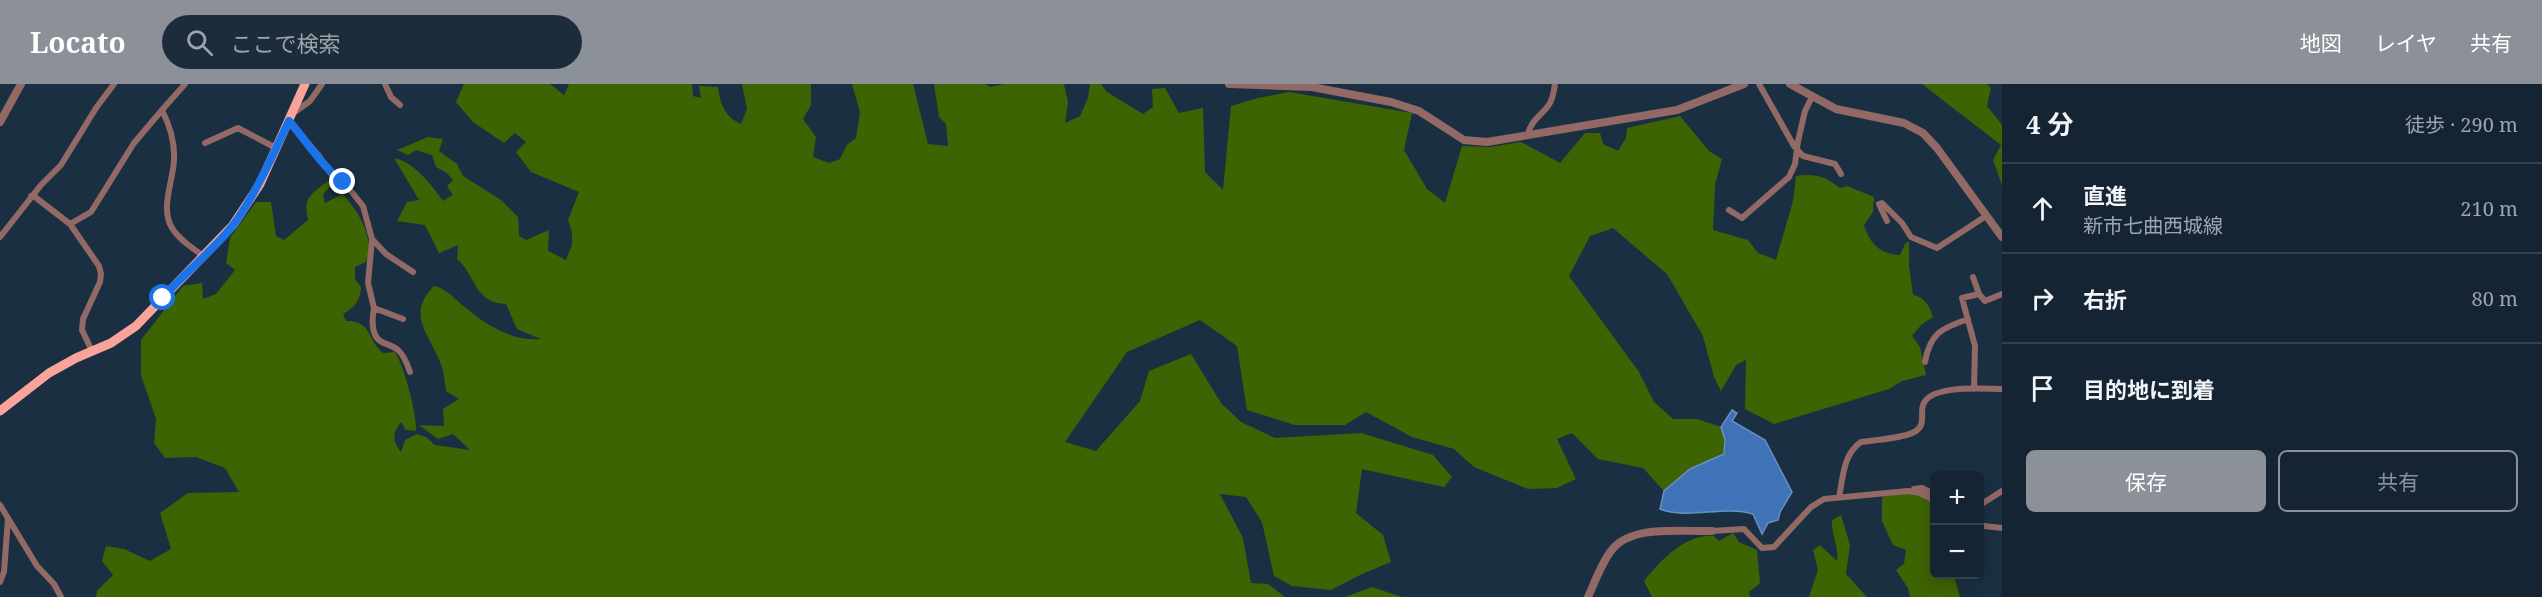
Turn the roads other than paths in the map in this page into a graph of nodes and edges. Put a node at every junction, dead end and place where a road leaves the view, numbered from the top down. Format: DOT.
graph roads {
  1 [pos="21,84"];
  2 [pos="114,84"];
  3 [pos="185,84"];
  4 [pos="305,84"];
  5 [pos="322,84"];
  6 [pos="385,84"];
  7 [pos="1229,84"];
  8 [pos="1555,84"];
  9 [pos="1744,84"];
  10 [pos="1759,84"];
  11 [pos="1790,84"];
  12 [pos="1812,97"];
  13 [pos="400,105"];
  14 [pos="162,110"];
  15 [pos="290,117"];
  16 [pos="0,122"];
  17 [pos="1528,135"];
  18 [pos="205,143"];
  19 [pos="276,148"];
  20 [pos="1798,150"];
  21 [pos="1841,174"];
  22 [pos="31,196"];
  23 [pos="1729,210"];
  24 [pos="1986,216"];
  25 [pos="1887,221"];
  26 [pos="70,224"];
  27 [pos="0,237"];
  28 [pos="2002,237"];
  29 [pos="372,239"];
  30 [pos="204,256"];
  31 [pos="412,272"];
  32 [pos="1973,277"];
  33 [pos="1979,294"];
  34 [pos="2002,294"];
  35 [pos="374,308"];
  36 [pos="403,319"];
  37 [pos="1968,319"];
  38 [pos="92,351"];
  39 [pos="1925,362"];
  40 [pos="410,372"];
  41 [pos="1974,389"];
  42 [pos="2002,389"];
  43 [pos="0,411"];
  44 [pos="2002,491"];
  45 [pos="1908,492"];
  46 [pos="1930,492"];
  47 [pos="1839,497"];
  48 [pos="1930,498"];
  49 [pos="1984,502"];
  50 [pos="0,505"];
  51 [pos="8,518"];
  52 [pos="1984,526"];
  53 [pos="2002,528"];
  54 [pos="1712,531"];
  55 [pos="0,582"];
  56 [pos="61,597"];
  57 [pos="1588,597"];
  1 -- 16 [label="street"];
  2 -- 22 [label="street"];
  3 -- 14 [label="street"];
  4 -- 15 [label="main road"];
  5 -- 15 [label="street"];
  6 -- 13 [label="street"];
  7 -- 17 [label="street"];
  8 -- 17 [label="street"];
  9 -- 17 [label="street"];
  10 -- 20 [label="street"];
  11 -- 12 [label="street"];
  12 -- 20 [label="street"];
  12 -- 24 [label="street"];
  14 -- 26 [label="street"];
  14 -- 30 [label="street"];
  15 -- 19 [label="main road"];
  15 -- 29 [label="street"];
  18 -- 19 [label="street"];
  19 -- 30 [label="main road"];
  20 -- 21 [label="street"];
  20 -- 23 [label="street"];
  22 -- 26 [label="street"];
  22 -- 27 [label="street"];
  24 -- 25 [label="street"];
  24 -- 28 [label="street"];
  26 -- 38 [label="street"];
  29 -- 31 [label="street"];
  29 -- 35 [label="street"];
  30 -- 38 [label="main road"];
  32 -- 33 [label="street"];
  33 -- 34 [label="street"];
  33 -- 37 [label="street"];
  35 -- 36 [label="street"];
  35 -- 40 [label="street"];
  37 -- 39 [label="street"];
  37 -- 41 [label="street"];
  38 -- 43 [label="main road"];
  41 -- 42 [label="street"];
  41 -- 47 [label="street"];
  44 -- 49 [label="street"];
  45 -- 46 [label="street"];
  45 -- 47 [label="street"];
  45 -- 48 [label="street"];
  47 -- 54 [label="street"];
  50 -- 51 [label="street"];
  51 -- 55 [label="street"];
  51 -- 56 [label="street"];
  52 -- 53 [label="street"];
  54 -- 57 [label="street"];
}
